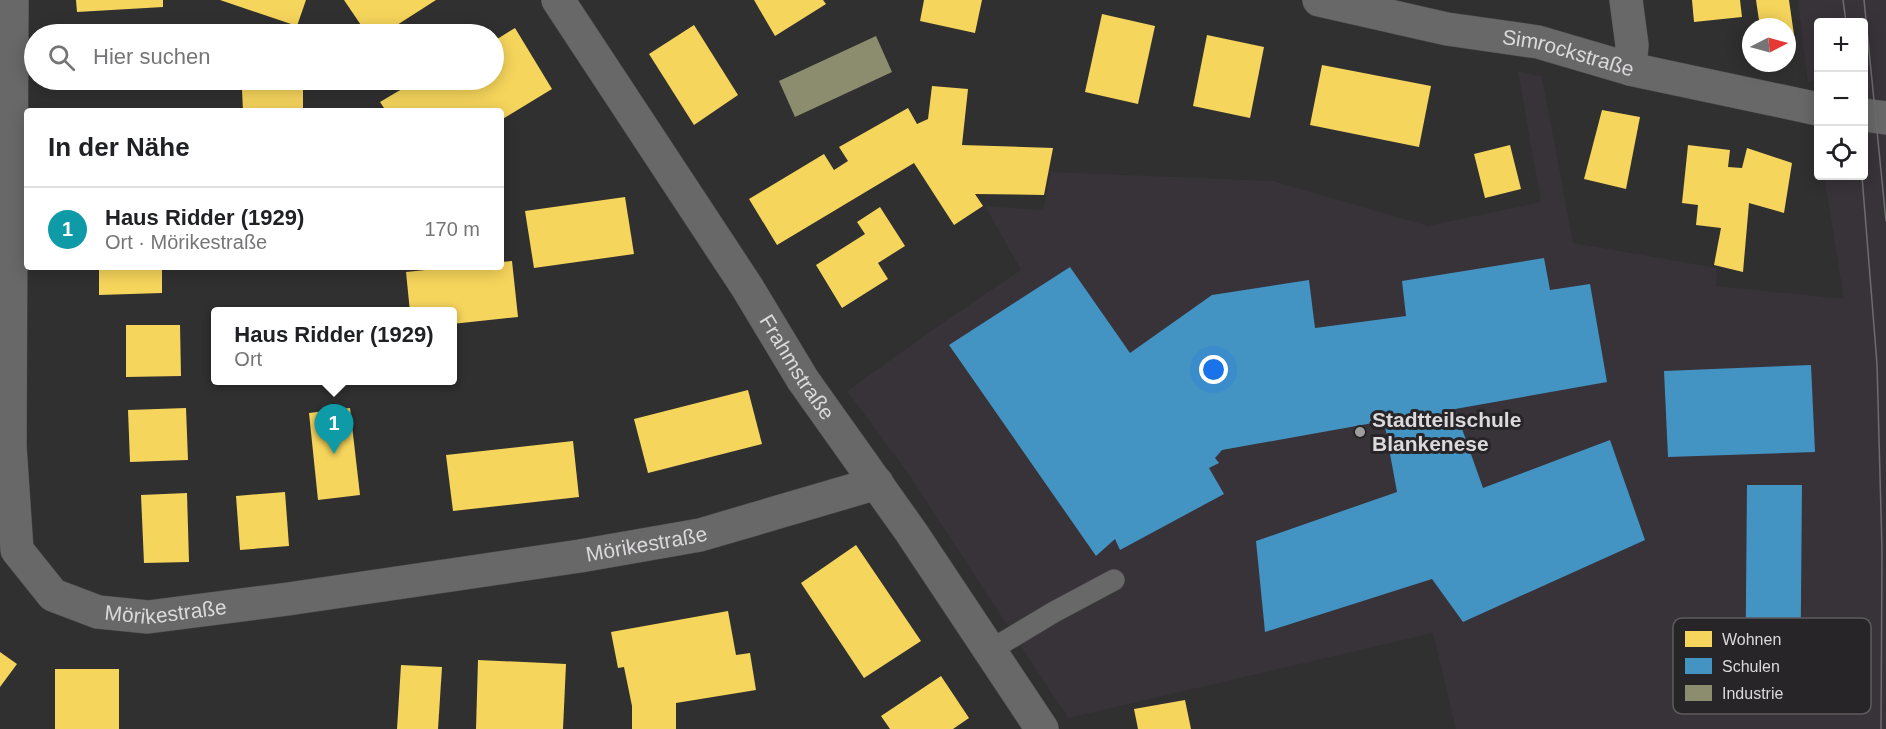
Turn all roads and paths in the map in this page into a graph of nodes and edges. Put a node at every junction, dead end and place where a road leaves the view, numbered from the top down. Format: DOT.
graph roads {
  1 [pos="12,0"];
  2 [pos="558,0"];
  3 [pos="1319,0"];
  4 [pos="1626,0"];
  5 [pos="1630,69"];
  6 [pos="1814,108"];
  7 [pos="1868,116"];
  8 [pos="1886,118"];
  9 [pos="877,483"];
  10 [pos="1114,580"];
  11 [pos="989,651"];
  12 [pos="1042,729"];
  1 -- 9 [label="street, Mörikestraße"];
  2 -- 9 [label="street, Frahmstraße"];
  3 -- 5 [label="street, Simrockstraße"];
  4 -- 5 [label="street"];
  5 -- 6 [label="street, Simrockstraße"];
  7 -- 8 [label="street"];
  9 -- 11 [label="street, Frahmstraße"];
  10 -- 11 [label="lane"];
  11 -- 12 [label="street, Frahmstraße"];
}
